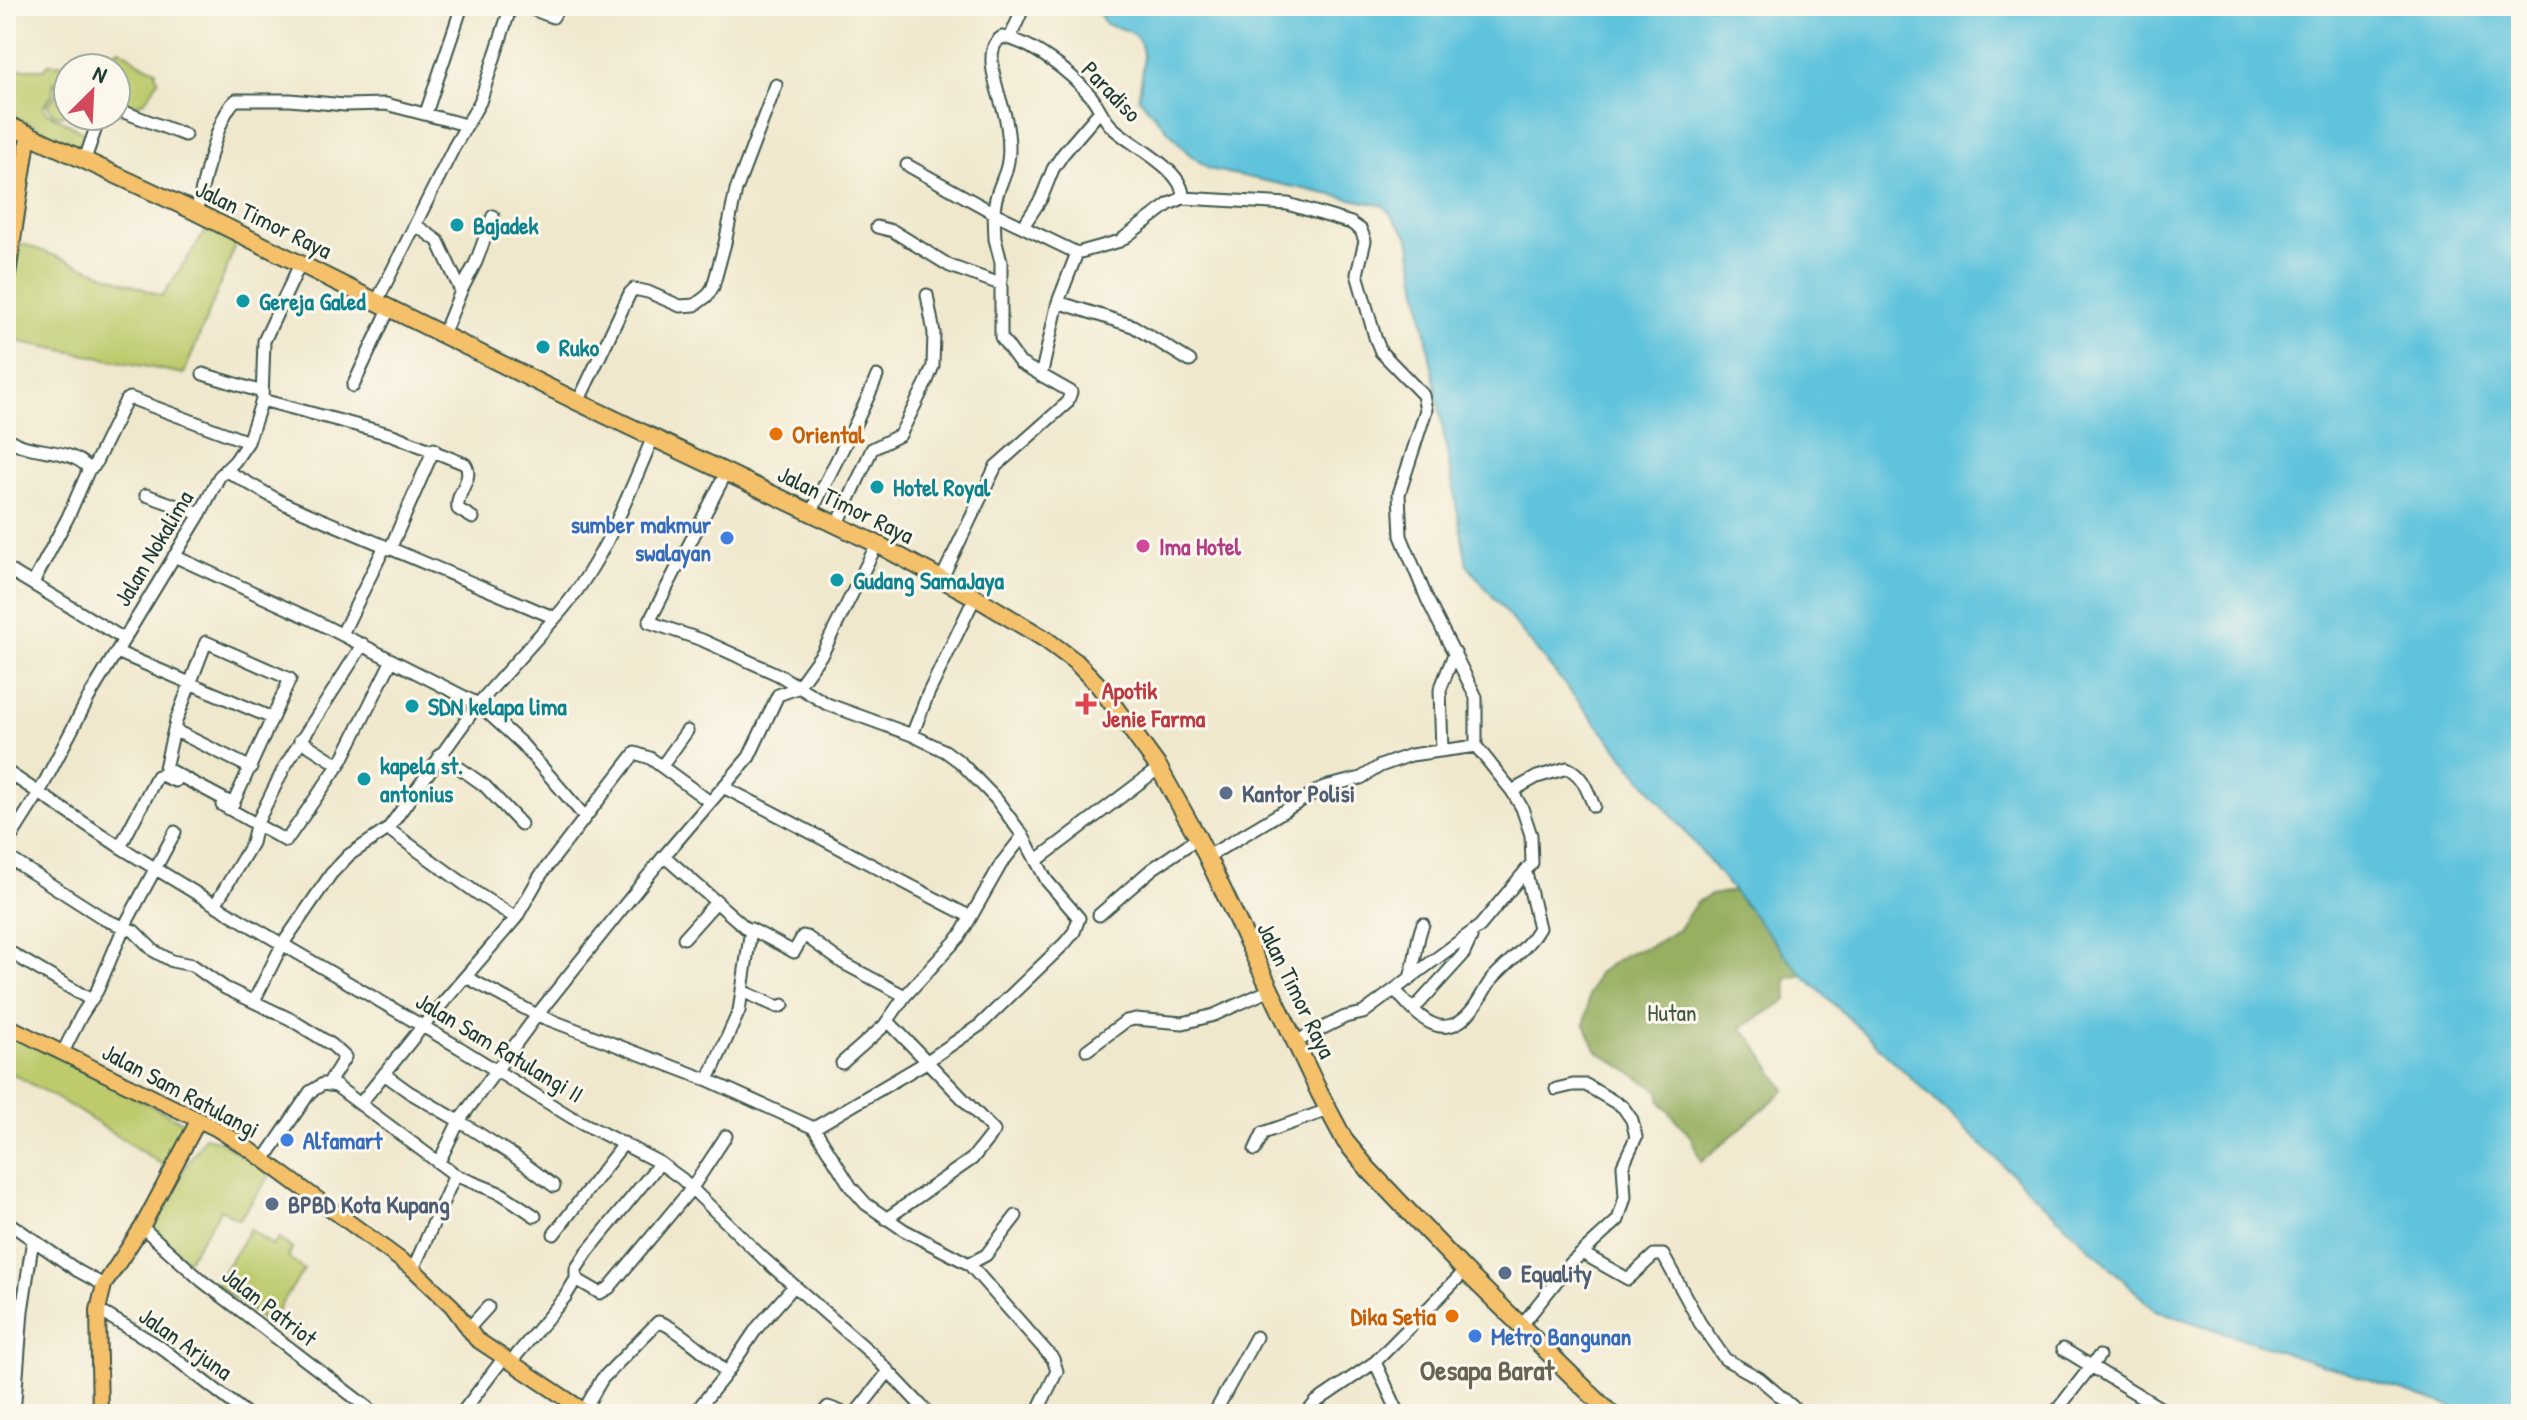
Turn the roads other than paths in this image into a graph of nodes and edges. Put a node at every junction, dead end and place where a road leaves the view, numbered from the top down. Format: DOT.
graph roads {
  1 [pos="462,6"];
  2 [pos="511,6"];
  3 [pos="524,6"];
  4 [pos="559,6"];
  5 [pos="1024,6"];
  6 [pos="1010,38"];
  7 [pos="776,85"];
  8 [pos="1100,111"];
  9 [pos="426,113"];
  10 [pos="132,115"];
  11 [pos="6,124"];
  12 [pos="466,125"];
  13 [pos="94,132"];
  14 [pos="29,133"];
  15 [pos="185,135"];
  16 [pos="85,159"];
  17 [pos="907,165"];
  18 [pos="1183,198"];
  19 [pos="196,212"];
  20 [pos="994,213"];
  21 [pos="493,216"];
  22 [pos="1024,225"];
  23 [pos="417,226"];
  24 [pos="877,227"];
  25 [pos="1077,253"];
  26 [pos="301,262"];
  27 [pos="1000,284"];
  28 [pos="6,287"];
  29 [pos="461,291"];
  30 [pos="927,295"];
  31 [pos="1058,302"];
  32 [pos="382,306"];
  33 [pos="443,335"];
  34 [pos="1190,361"];
  35 [pos="203,374"];
  36 [pos="877,376"];
  37 [pos="1041,376"];
  38 [pos="353,386"];
  39 [pos="262,396"];
  40 [pos="578,402"];
  41 [pos="6,437"];
  42 [pos="653,437"];
  43 [pos="248,442"];
  44 [pos="434,449"];
  45 [pos="89,469"];
  46 [pos="225,470"];
  47 [pos="727,471"];
  48 [pos="146,495"];
  49 [pos="200,514"];
  50 [pos="811,514"];
  51 [pos="473,518"];
  52 [pos="837,526"];
  53 [pos="877,544"];
  54 [pos="387,548"];
  55 [pos="174,556"];
  56 [pos="6,568"];
  57 [pos="942,578"];
  58 [pos="33,583"];
  59 [pos="975,597"];
  60 [pos="555,618"];
  61 [pos="342,634"];
  62 [pos="124,639"];
  63 [pos="363,644"];
  64 [pos="117,652"];
  65 [pos="1455,652"];
  66 [pos="392,660"];
  67 [pos="190,684"];
  68 [pos="797,688"];
  69 [pos="478,704"];
  70 [pos="270,721"];
  71 [pos="174,730"];
  72 [pos="687,731"];
  73 [pos="912,735"];
  74 [pos="300,740"];
  75 [pos="1476,746"];
  76 [pos="1442,750"];
  77 [pos="440,754"];
  78 [pos="339,765"];
  79 [pos="662,766"];
  80 [pos="251,768"];
  81 [pos="1159,768"];
  82 [pos="6,771"];
  83 [pos="723,787"];
  84 [pos="1512,791"];
  85 [pos="39,793"];
  86 [pos="710,802"];
  87 [pos="1594,806"];
  88 [pos="585,817"];
  89 [pos="521,824"];
  90 [pos="256,825"];
  91 [pos="388,829"];
  92 [pos="175,832"];
  93 [pos="1023,836"];
  94 [pos="1198,838"];
  95 [pos="6,845"];
  96 [pos="120,847"];
  97 [pos="6,856"];
  98 [pos="664,856"];
  99 [pos="1207,857"];
  100 [pos="1036,861"];
  101 [pos="155,867"];
  102 [pos="1526,873"];
  103 [pos="717,901"];
  104 [pos="215,905"];
  105 [pos="1099,915"];
  106 [pos="971,917"];
  107 [pos="516,918"];
  108 [pos="1423,924"];
  109 [pos="124,927"];
  110 [pos="751,929"];
  111 [pos="1475,930"];
  112 [pos="684,938"];
  113 [pos="282,945"];
  114 [pos="6,950"];
  115 [pos="466,977"];
  116 [pos="1408,980"];
  117 [pos="1270,990"];
  118 [pos="742,991"];
  119 [pos="1396,991"];
  120 [pos="905,996"];
  121 [pos="91,1000"];
  122 [pos="254,1001"];
  123 [pos="783,1005"];
  124 [pos="1414,1009"];
  125 [pos="537,1015"];
  126 [pos="888,1021"];
  127 [pos="6,1025"];
  128 [pos="422,1027"];
  129 [pos="1295,1042"];
  130 [pos="1087,1050"];
  131 [pos="63,1052"];
  132 [pos="928,1061"];
  133 [pos="842,1063"];
  134 [pos="498,1071"];
  135 [pos="384,1074"];
  136 [pos="708,1080"];
  137 [pos="328,1084"];
  138 [pos="1556,1089"];
  139 [pos="360,1104"];
  140 [pos="1328,1110"];
  141 [pos="198,1121"];
  142 [pos="459,1121"];
  143 [pos="814,1128"];
  144 [pos="726,1136"];
  145 [pos="624,1143"];
  146 [pos="1255,1150"];
  147 [pos="264,1160"];
  148 [pos="439,1162"];
  149 [pos="660,1163"];
  150 [pos="455,1175"];
  151 [pos="554,1186"];
  152 [pos="692,1188"];
  153 [pos="535,1216"];
  154 [pos="1016,1216"];
  155 [pos="886,1219"];
  156 [pos="6,1221"];
  157 [pos="142,1227"];
  158 [pos="554,1234"];
  159 [pos="33,1239"];
  160 [pos="1582,1253"];
  161 [pos="969,1264"];
  162 [pos="413,1269"];
  163 [pos="1465,1271"];
  164 [pos="576,1279"];
  165 [pos="104,1285"];
  166 [pos="794,1286"];
  167 [pos="488,1307"];
  168 [pos="98,1310"];
  169 [pos="1521,1326"];
  170 [pos="467,1330"];
  171 [pos="1256,1337"];
  172 [pos="2063,1349"];
  173 [pos="2099,1356"];
  174 [pos="506,1361"];
  175 [pos="1375,1362"];
  176 [pos="2091,1368"];
  177 [pos="889,1371"];
  178 [pos="726,1374"];
  179 [pos="701,1405"];
  180 [pos="2160,1408"];
  181 [pos="587,1412"];
  182 [pos="14,1414"];
  183 [pos="100,1414"];
  184 [pos="247,1414"];
  185 [pos="376,1414"];
  186 [pos="461,1414"];
  187 [pos="822,1414"];
  188 [pos="847,1414"];
  189 [pos="855,1414"];
  190 [pos="929,1414"];
  191 [pos="1036,1414"];
  192 [pos="1214,1414"];
  193 [pos="1306,1414"];
  194 [pos="1399,1414"];
  195 [pos="1611,1414"];
  196 [pos="1801,1414"];
  197 [pos="2054,1414"];
  1 -- 9 [label="street"];
  2 -- 12 [label="street"];
  3 -- 4 [label="street"];
  5 -- 6 [label="street"];
  6 -- 8 [label="street, Paradiso"];
  6 -- 20 [label="street"];
  7 -- 40 [label="street"];
  8 -- 18 [label="street, Paradiso"];
  8 -- 22 [label="street"];
  9 -- 12 [label="street"];
  9 -- 19 [label="street"];
  10 -- 15 [label="street"];
  11 -- 14 [label="highway, Jalan Timor Raya"];
  12 -- 23 [label="street"];
  13 -- 16 [label="street"];
  14 -- 16 [label="highway, Jalan Timor Raya"];
  14 -- 28 [label="main road"];
  16 -- 19 [label="highway, Jalan Timor Raya"];
  17 -- 20 [label="street"];
  18 -- 25 [label="street"];
  18 -- 65 [label="street"];
  19 -- 26 [label="highway, Jalan Timor Raya"];
  20 -- 22 [label="street"];
  20 -- 27 [label="street"];
  21 -- 29 [label="street"];
  22 -- 25 [label="street"];
  23 -- 29 [label="street"];
  23 -- 32 [label="street"];
  24 -- 27 [label="street"];
  25 -- 31 [label="street"];
  26 -- 32 [label="highway, Jalan Timor Raya"];
  26 -- 39 [label="street, Jalan Nokalima"];
  27 -- 37 [label="street"];
  29 -- 33 [label="street"];
  30 -- 52 [label="street"];
  31 -- 34 [label="street"];
  31 -- 37 [label="street"];
  32 -- 33 [label="highway, Jalan Timor Raya"];
  32 -- 38 [label="street"];
  33 -- 40 [label="highway, Jalan Timor Raya"];
  35 -- 39 [label="street"];
  36 -- 50 [label="street"];
  37 -- 57 [label="street"];
  39 -- 43 [label="street, Jalan Nokalima"];
  39 -- 44 [label="street"];
  40 -- 42 [label="highway, Jalan Timor Raya"];
  41 -- 45 [label="street"];
  42 -- 47 [label="highway, Jalan Timor Raya"];
  42 -- 60 [label="street"];
  43 -- 45 [label="street"];
  43 -- 46 [label="street, Jalan Nokalima"];
  44 -- 51 [label="street"];
  44 -- 54 [label="street"];
  45 -- 58 [label="street"];
  46 -- 49 [label="street, Jalan Nokalima"];
  46 -- 54 [label="street"];
  47 -- 50 [label="highway, Jalan Timor Raya"];
  47 -- 68 [label="street"];
  48 -- 49 [label="street"];
  49 -- 55 [label="street, Jalan Nokalima"];
  50 -- 52 [label="highway, Jalan Timor Raya"];
  52 -- 53 [label="highway, Jalan Timor Raya"];
  53 -- 57 [label="highway, Jalan Timor Raya"];
  53 -- 68 [label="street"];
  54 -- 60 [label="street"];
  54 -- 61 [label="street"];
  55 -- 61 [label="street"];
  55 -- 62 [label="street, Jalan Nokalima"];
  56 -- 58 [label="street"];
  57 -- 59 [label="highway, Jalan Timor Raya"];
  58 -- 62 [label="street"];
  59 -- 73 [label="street"];
  59 -- 81 [label="highway, Jalan Timor Raya"];
  60 -- 69 [label="street"];
  61 -- 63 [label="street"];
  62 -- 64 [label="street, Jalan Nokalima"];
  63 -- 66 [label="street"];
  63 -- 74 [label="street"];
  64 -- 67 [label="street"];
  64 -- 85 [label="street, Jalan Nokalima"];
  65 -- 75 [label="street"];
  65 -- 76 [label="street"];
  66 -- 69 [label="street"];
  66 -- 78 [label="street"];
  67 -- 70 [label="street"];
  67 -- 70 [label="street"];
  67 -- 71 [label="street"];
  68 -- 73 [label="street"];
  68 -- 83 [label="street"];
  69 -- 77 [label="street"];
  69 -- 88 [label="street"];
  70 -- 80 [label="street"];
  71 -- 80 [label="street"];
  71 -- 80 [label="street"];
  72 -- 79 [label="street"];
  73 -- 93 [label="street"];
  74 -- 78 [label="street"];
  74 -- 90 [label="street"];
  75 -- 76 [label="street"];
  75 -- 84 [label="street"];
  76 -- 99 [label="street"];
  77 -- 89 [label="street"];
  77 -- 91 [label="street"];
  78 -- 90 [label="street"];
  79 -- 86 [label="street"];
  79 -- 88 [label="street"];
  81 -- 94 [label="highway, Jalan Timor Raya"];
  81 -- 100 [label="street"];
  82 -- 85 [label="street, Jalan Sam Ratulangi II"];
  83 -- 86 [label="street"];
  83 -- 106 [label="street"];
  84 -- 87 [label="street"];
  84 -- 102 [label="street"];
  85 -- 95 [label="street, Jalan Nokalima"];
  85 -- 96 [label="street, Jalan Sam Ratulangi II"];
  86 -- 98 [label="street"];
  88 -- 107 [label="street"];
  90 -- 96 [label="street"];
  90 -- 104 [label="street"];
  91 -- 107 [label="street"];
  91 -- 113 [label="street"];
  92 -- 101 [label="street"];
  93 -- 100 [label="street"];
  93 -- 106 [label="street"];
  94 -- 99 [label="highway, Jalan Timor Raya"];
  94 -- 105 [label="street"];
  96 -- 101 [label="street, Jalan Sam Ratulangi II"];
  97 -- 109 [label="street"];
  98 -- 103 [label="street"];
  98 -- 125 [label="street"];
  99 -- 117 [label="highway, Jalan Timor Raya"];
  100 -- 132 [label="street"];
  101 -- 104 [label="street, Jalan Sam Ratulangi II"];
  101 -- 109 [label="street"];
  102 -- 111 [label="street"];
  102 -- 124 [label="street"];
  103 -- 110 [label="street"];
  103 -- 112 [label="street"];
  104 -- 113 [label="street, Jalan Sam Ratulangi II"];
  106 -- 120 [label="street"];
  107 -- 115 [label="street"];
  108 -- 116 [label="street"];
  109 -- 121 [label="street"];
  109 -- 122 [label="street"];
  110 -- 118 [label="street"];
  110 -- 120 [label="street"];
  111 -- 116 [label="street"];
  111 -- 124 [label="street"];
  113 -- 122 [label="street"];
  113 -- 128 [label="street, Jalan Sam Ratulangi II"];
  114 -- 121 [label="street"];
  115 -- 125 [label="street"];
  115 -- 128 [label="street"];
  116 -- 119 [label="street"];
  117 -- 129 [label="highway, Jalan Timor Raya"];
  117 -- 130 [label="street"];
  118 -- 123 [label="street"];
  118 -- 136 [label="street"];
  119 -- 124 [label="street"];
  119 -- 129 [label="street"];
  120 -- 126 [label="street"];
  121 -- 131 [label="street"];
  122 -- 137 [label="street"];
  125 -- 134 [label="street"];
  125 -- 136 [label="street"];
  126 -- 132 [label="street"];
  126 -- 133 [label="street"];
  127 -- 131 [label="main road, Jalan Sam Ratulangi"];
  128 -- 134 [label="street, Jalan Sam Ratulangi II"];
  128 -- 135 [label="street"];
  129 -- 140 [label="highway, Jalan Timor Raya"];
  131 -- 141 [label="main road, Jalan Sam Ratulangi"];
  132 -- 143 [label="street"];
  132 -- 155 [label="street"];
  134 -- 142 [label="street"];
  134 -- 145 [label="street, Jalan Sam Ratulangi II"];
  135 -- 139 [label="street"];
  135 -- 142 [label="street"];
  136 -- 143 [label="street"];
  137 -- 139 [label="street"];
  137 -- 147 [label="street"];
  138 -- 160 [label="street"];
  139 -- 148 [label="street"];
  140 -- 146 [label="street"];
  140 -- 163 [label="highway, Jalan Timor Raya"];
  141 -- 147 [label="main road, Jalan Sam Ratulangi"];
  141 -- 157 [label="main road"];
  142 -- 148 [label="street"];
  142 -- 151 [label="street"];
  143 -- 155 [label="street"];
  144 -- 152 [label="street"];
  145 -- 149 [label="street, Jalan Sam Ratulangi II"];
  145 -- 158 [label="street"];
  147 -- 162 [label="main road, Jalan Sam Ratulangi"];
  148 -- 150 [label="street"];
  149 -- 152 [label="street, Jalan Sam Ratulangi II"];
  149 -- 164 [label="street"];
  150 -- 153 [label="street"];
  150 -- 162 [label="street"];
  152 -- 164 [label="street"];
  152 -- 166 [label="street, Jalan Sam Ratulangi II"];
  154 -- 161 [label="street"];
  155 -- 161 [label="street"];
  156 -- 159 [label="street"];
  157 -- 165 [label="main road"];
  157 -- 185 [label="street, Jalan Patriot"];
  159 -- 165 [label="street"];
  159 -- 182 [label="street"];
  160 -- 169 [label="street"];
  160 -- 196 [label="street"];
  161 -- 191 [label="street"];
  162 -- 170 [label="main road, Jalan Sam Ratulangi"];
  163 -- 169 [label="highway, Jalan Timor Raya"];
  163 -- 175 [label="street"];
  164 -- 174 [label="street"];
  165 -- 168 [label="main road"];
  166 -- 177 [label="street, Jalan Sam Ratulangi II"];
  166 -- 178 [label="street"];
  167 -- 170 [label="street"];
  168 -- 183 [label="main road"];
  168 -- 184 [label="street, Jalan Arjuna"];
  169 -- 195 [label="highway, Jalan Timor Raya"];
  170 -- 174 [label="main road, Jalan Sam Ratulangi"];
  171 -- 192 [label="street"];
  172 -- 176 [label="street"];
  173 -- 176 [label="street"];
  174 -- 181 [label="main road, Jalan Sam Ratulangi"];
  174 -- 186 [label="street"];
  175 -- 193 [label="street"];
  175 -- 194 [label="street"];
  176 -- 180 [label="street"];
  176 -- 197 [label="street"];
  177 -- 189 [label="street"];
  177 -- 190 [label="street, Jalan Sam Ratulangi II"];
  178 -- 179 [label="street"];
  178 -- 181 [label="street"];
  187 -- 188 [label="street"];
}
